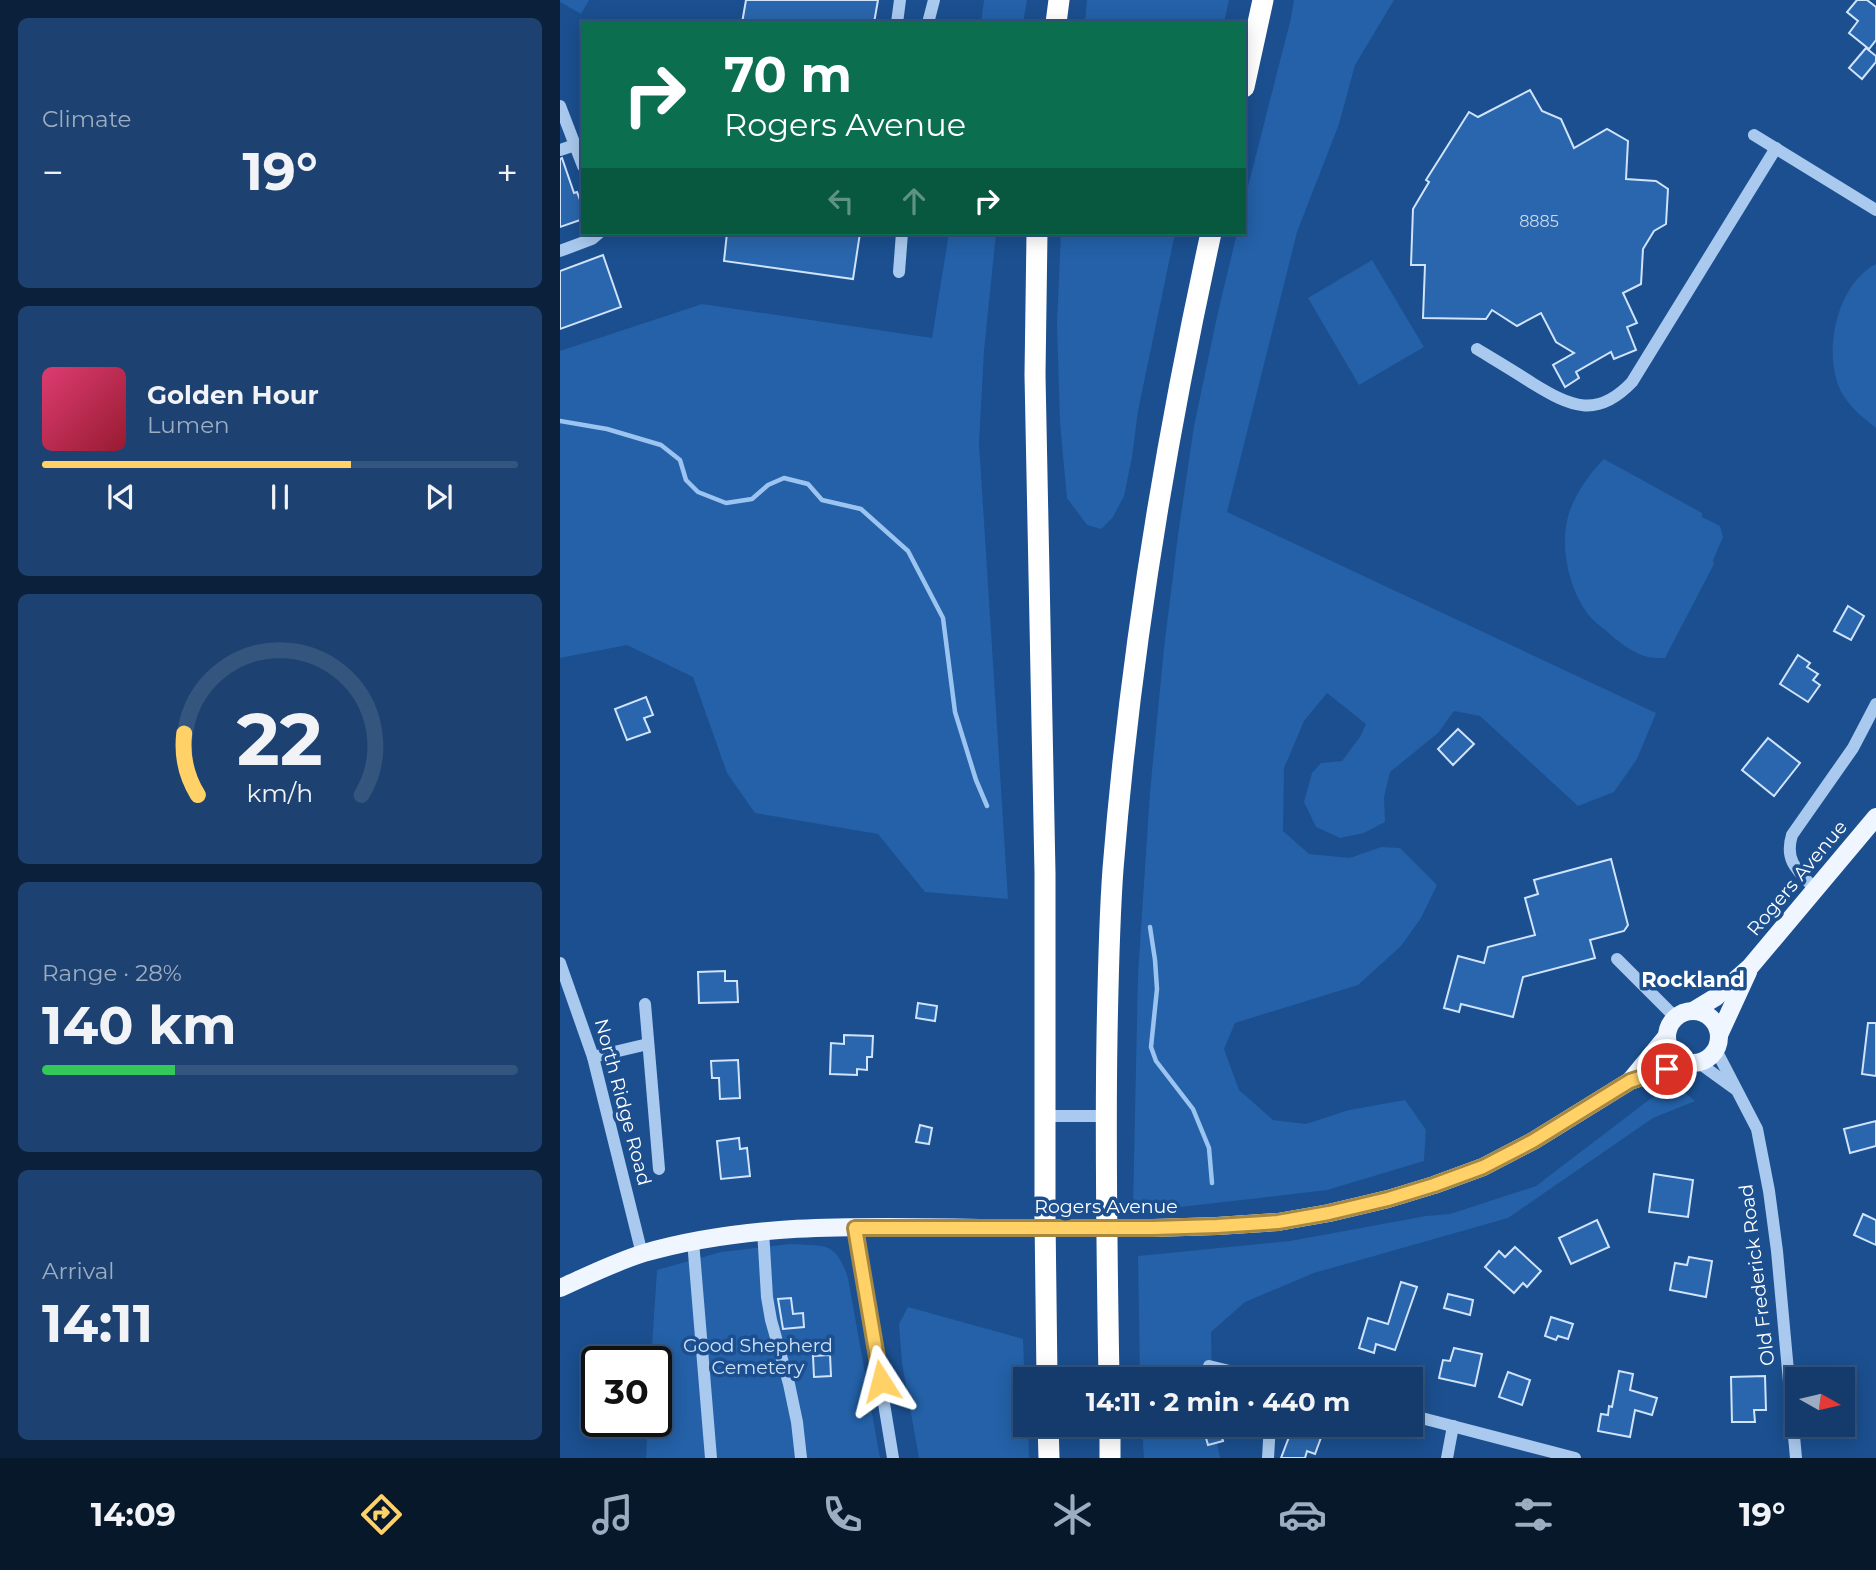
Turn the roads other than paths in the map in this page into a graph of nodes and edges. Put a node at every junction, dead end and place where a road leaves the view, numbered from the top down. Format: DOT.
graph roads {
  1 [pos="900,0"];
  2 [pos="934,0"];
  3 [pos="1059,0"];
  4 [pos="1249,0"];
  5 [pos="1263,0"];
  6 [pos="897,21"];
  7 [pos="929,21"];
  8 [pos="1056,21"];
  9 [pos="1246,21"];
  10 [pos="1246,79"];
  11 [pos="560,106"];
  12 [pos="1754,135"];
  13 [pos="575,145"];
  14 [pos="1776,148"];
  15 [pos="560,150"];
  16 [pos="581,161"];
  17 [pos="1876,210"];
  18 [pos="597,235"];
  19 [pos="902,235"];
  20 [pos="1037,235"];
  21 [pos="1211,235"];
  22 [pos="560,251"];
  23 [pos="899,272"];
  24 [pos="1477,349"];
  25 [pos="1876,704"];
  26 [pos="1876,817"];
  27 [pos="1815,889"];
  28 [pos="1618,959"];
  29 [pos="560,963"];
  30 [pos="1750,967"];
  31 [pos="645,1004"];
  32 [pos="1684,1015"];
  33 [pos="1667,1036"];
  34 [pos="1718,1043"];
  35 [pos="648,1044"];
  36 [pos="593,1057"];
  37 [pos="1692,1063"];
  38 [pos="1630,1081"];
  39 [pos="1739,1092"];
  40 [pos="1046,1116"];
  41 [pos="1106,1116"];
  42 [pos="659,1169"];
  43 [pos="855,1228"];
  44 [pos="763,1230"];
  45 [pos="693,1241"];
  46 [pos="642,1254"];
  47 [pos="560,1289"];
  48 [pos="1209,1366"];
  49 [pos="1047,1367"];
  50 [pos="1109,1367"];
  51 [pos="1213,1367"];
  52 [pos="1423,1418"];
  53 [pos="1453,1426"];
  54 [pos="1048,1437"];
  55 [pos="1110,1437"];
  56 [pos="1269,1437"];
  57 [pos="711,1458"];
  58 [pos="801,1458"];
  59 [pos="893,1458"];
  60 [pos="1049,1458"];
  61 [pos="1110,1458"];
  62 [pos="1268,1458"];
  63 [pos="1447,1458"];
  64 [pos="1575,1458"];
  65 [pos="1796,1458"];
  1 -- 6 [label="street"];
  2 -- 7 [label="street"];
  3 -- 8 [label="highway"];
  4 -- 9 [label="highway"];
  5 -- 10 [label="highway"];
  11 -- 13 [label="street"];
  12 -- 14 [label="street"];
  13 -- 15 [label="street"];
  13 -- 16 [label="street"];
  14 -- 17 [label="street"];
  14 -- 24 [label="street"];
  18 -- 22 [label="street"];
  19 -- 23 [label="street"];
  20 -- 40 [label="highway"];
  21 -- 41 [label="highway"];
  25 -- 27 [label="street"];
  26 -- 27 [label="main road, Rogers Avenue"];
  27 -- 30 [label="main road, Rogers Avenue"];
  28 -- 32 [label="street"];
  29 -- 36 [label="street, North Ridge Road"];
  30 -- 32 [label="main road, Rogers Avenue"];
  30 -- 34 [label="main road, Rogers Avenue"];
  31 -- 35 [label="street"];
  32 -- 33 [label="main road"];
  32 -- 34 [label="main road"];
  33 -- 37 [label="main road"];
  33 -- 38 [label="main road, Rogers Avenue"];
  34 -- 37 [label="main road"];
  34 -- 39 [label="street, Old Frederick Road"];
  35 -- 36 [label="street"];
  35 -- 42 [label="street"];
  36 -- 46 [label="street, North Ridge Road"];
  37 -- 38 [label="main road, Rogers Avenue"];
  37 -- 39 [label="street, Old Frederick Road"];
  38 -- 43 [label="main road, Rogers Avenue, bridge"];
  39 -- 65 [label="street, Old Frederick Road"];
  40 -- 41 [label="street"];
  40 -- 49 [label="highway"];
  41 -- 50 [label="highway"];
  43 -- 44 [label="main road, Rogers Avenue"];
  43 -- 59 [label="street"];
  44 -- 45 [label="main road, Rogers Avenue"];
  44 -- 58 [label="street"];
  45 -- 46 [label="main road, Rogers Avenue"];
  45 -- 57 [label="street"];
  46 -- 47 [label="main road, Rogers Avenue"];
  48 -- 51 [label="street"];
  52 -- 53 [label="street"];
  53 -- 63 [label="street"];
  53 -- 64 [label="street"];
  54 -- 60 [label="highway"];
  55 -- 61 [label="highway"];
  56 -- 62 [label="street"];
}
